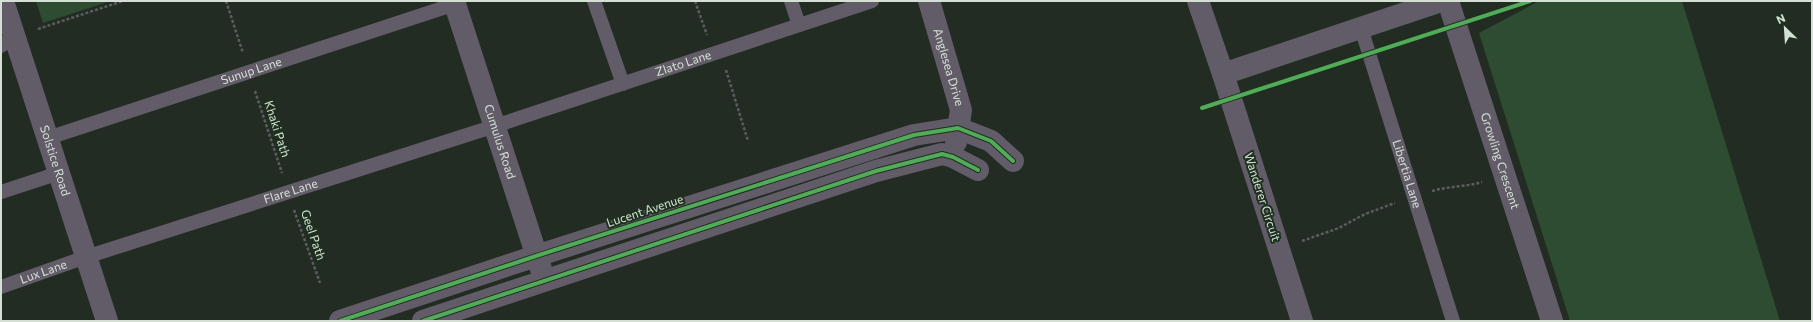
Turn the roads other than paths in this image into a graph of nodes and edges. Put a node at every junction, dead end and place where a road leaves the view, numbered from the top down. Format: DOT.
graph roads {
  1 [pos="3,1"];
  2 [pos="594,1"];
  3 [pos="791,1"];
  4 [pos="872,1"];
  5 [pos="929,1"];
  6 [pos="1198,1"];
  7 [pos="1441,1"];
  8 [pos="1448,1"];
  9 [pos="455,3"];
  10 [pos="799,25"];
  11 [pos="1361,28"];
  12 [pos="8,41"];
  13 [pos="1223,74"];
  14 [pos="623,84"];
  15 [pos="495,126"];
  16 [pos="958,128"];
  17 [pos="48,138"];
  18 [pos="953,157"];
  19 [pos="1013,161"];
  20 [pos="978,170"];
  21 [pos="59,173"];
  22 [pos="1,192"];
  23 [pos="536,256"];
  24 [pos="86,257"];
  25 [pos="545,282"];
  26 [pos="1,287"];
  27 [pos="107,321"];
  28 [pos="340,321"];
  29 [pos="423,321"];
  30 [pos="1302,321"];
  31 [pos="1453,321"];
  32 [pos="1552,321"];
  1 -- 12 [label="street, Solstice Road"];
  2 -- 14 [label="lane"];
  3 -- 10 [label="lane"];
  4 -- 10 [label="lane, Zlato Lane"];
  5 -- 16 [label="street, Anglesea Drive"];
  6 -- 13 [label="street, Wanderer Circuit"];
  7 -- 11 [label="street"];
  8 -- 32 [label="street, Growling Crescent"];
  9 -- 15 [label="street, Cumulus Road"];
  9 -- 17 [label="lane, Sunup Lane"];
  10 -- 14 [label="lane, Zlato Lane"];
  11 -- 13 [label="street"];
  11 -- 31 [label="lane, Libertia Lane"];
  12 -- 17 [label="street, Solstice Road"];
  13 -- 30 [label="street, Wanderer Circuit"];
  14 -- 15 [label="lane, Zlato Lane"];
  15 -- 23 [label="street, Cumulus Road"];
  15 -- 24 [label="lane, Flare Lane"];
  16 -- 18 [label="street, Anglesea Drive"];
  16 -- 19 [label="street"];
  16 -- 23 [label="street, Lucent Avenue"];
  17 -- 21 [label="street, Solstice Road"];
  18 -- 20 [label="street"];
  18 -- 25 [label="street"];
  21 -- 22 [label="lane"];
  21 -- 24 [label="street, Solstice Road"];
  23 -- 25 [label="street, Cumulus Road"];
  23 -- 28 [label="street, Lucent Avenue"];
  24 -- 26 [label="lane, Lux Lane"];
  24 -- 27 [label="street, Solstice Road"];
  25 -- 29 [label="street"];
}
